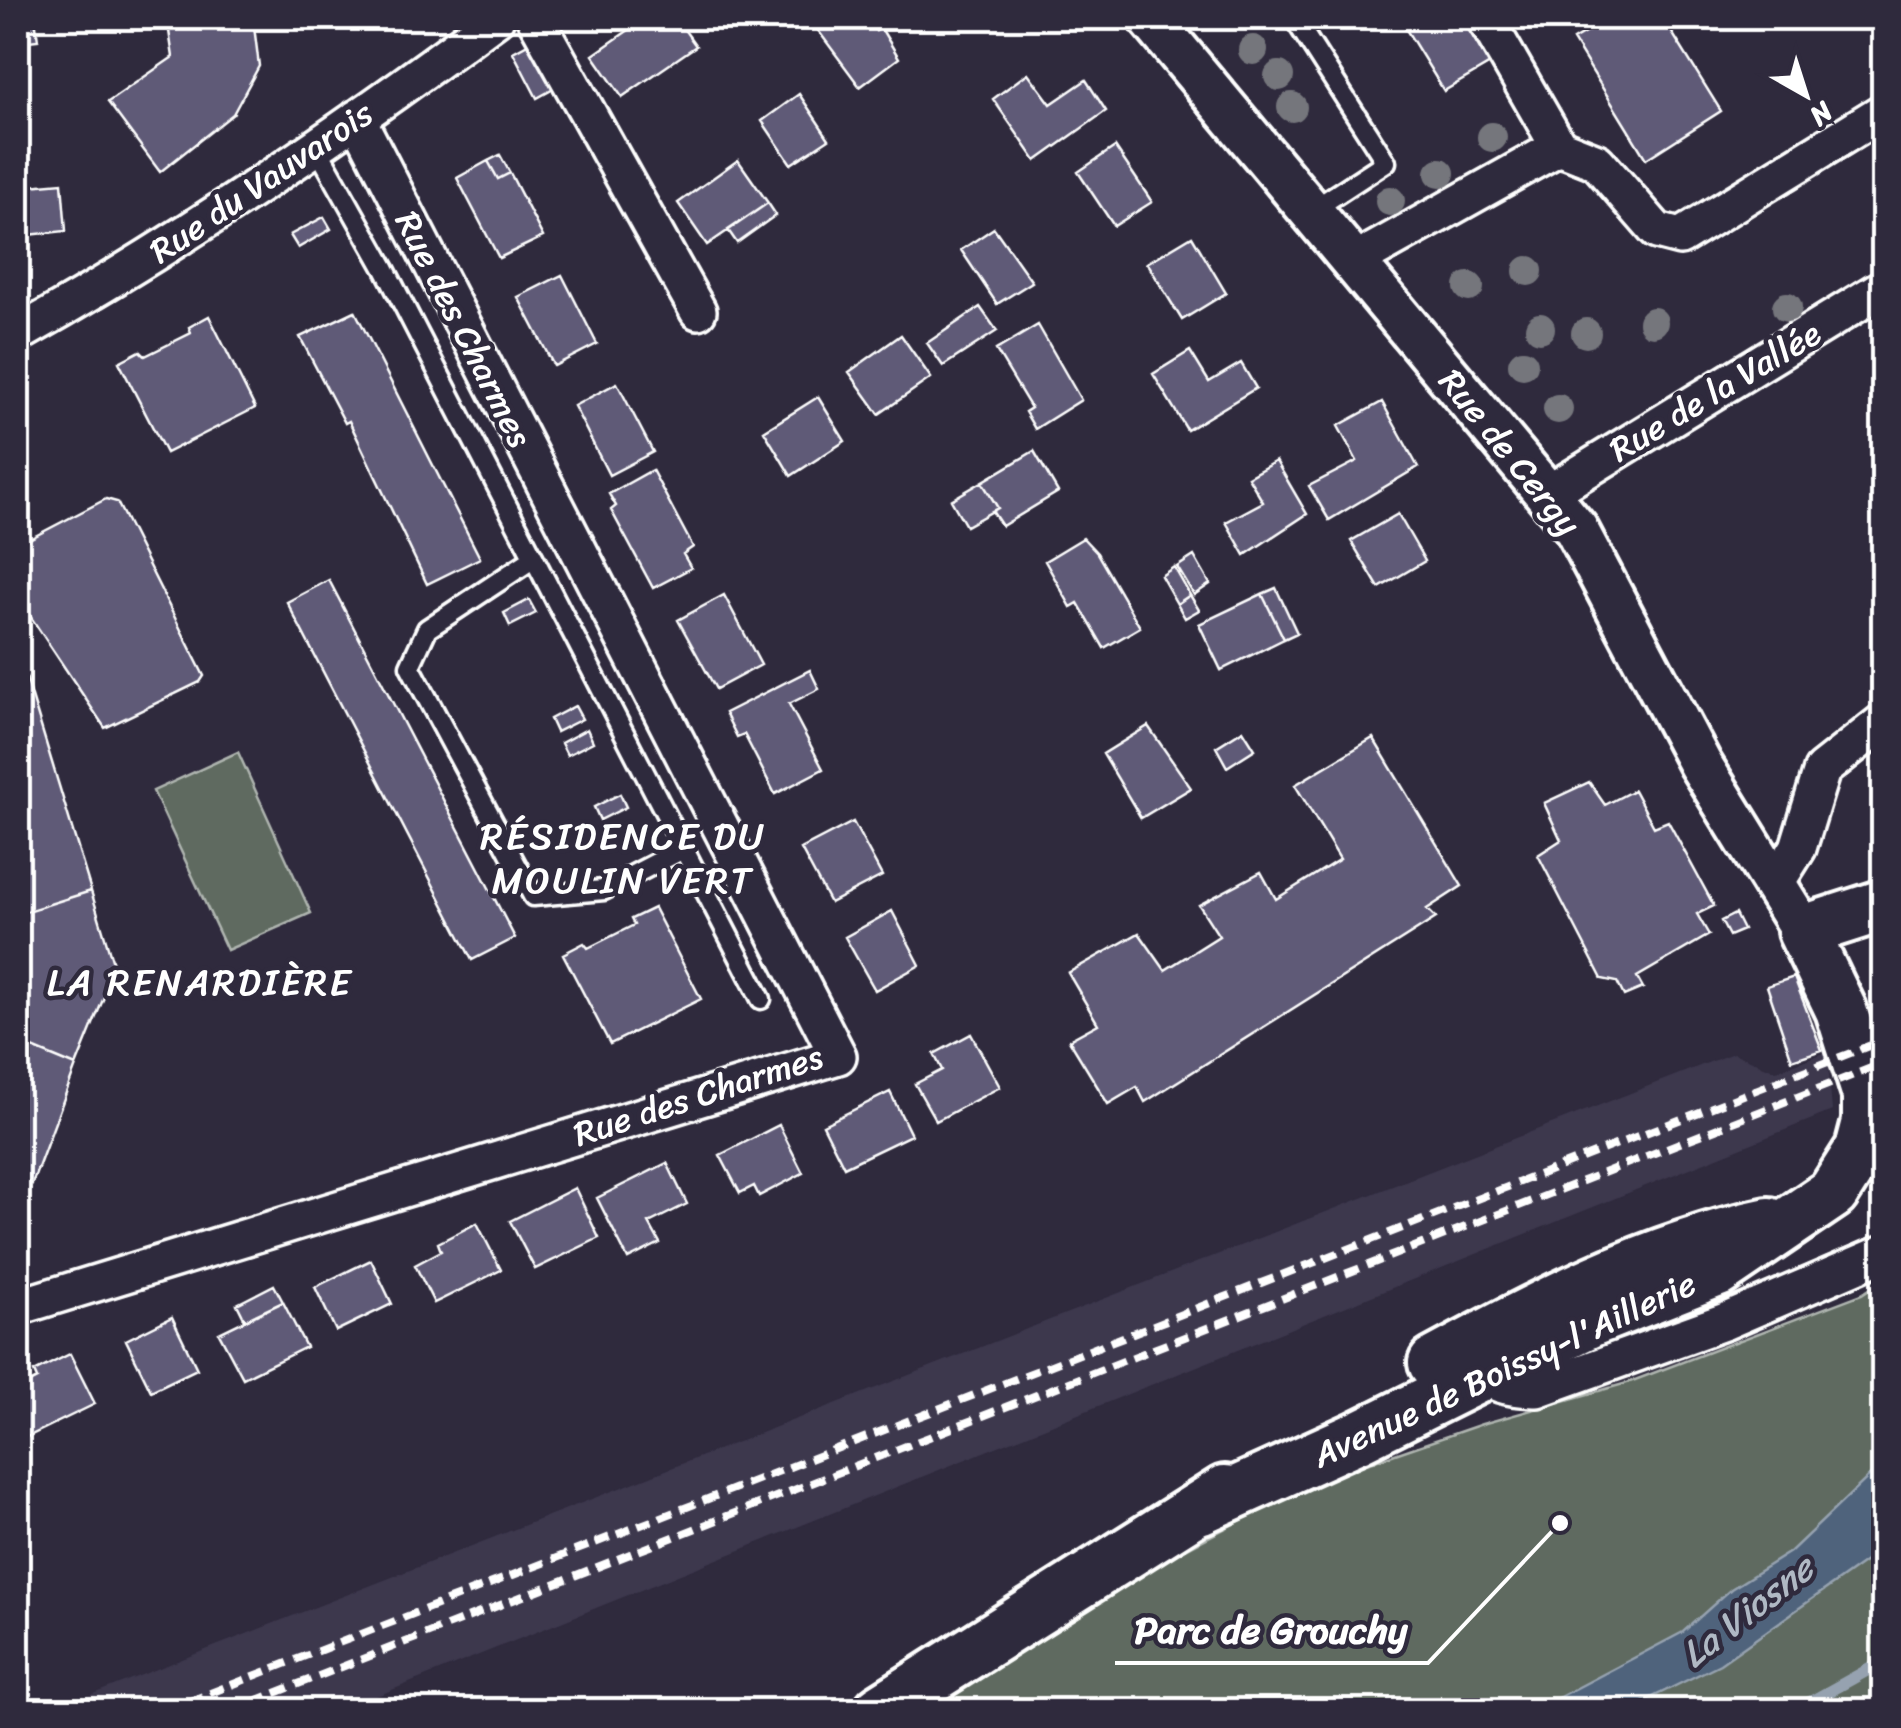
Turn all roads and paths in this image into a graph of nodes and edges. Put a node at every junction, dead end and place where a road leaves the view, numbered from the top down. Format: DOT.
graph roads {
  1 [pos="496,18"];
  2 [pos="534,18"];
  3 [pos="1150,18"];
  4 [pos="1294,18"];
  5 [pos="1485,18"];
  6 [pos="1884,112"];
  7 [pos="358,118"];
  8 [pos="1559,146"];
  9 [pos="317,148"];
  10 [pos="1310,212"];
  11 [pos="1356,266"];
  12 [pos="1884,288"];
  13 [pos="698,311"];
  14 [pos="18,334"];
  15 [pos="1546,494"];
  16 [pos="534,558"];
  17 [pos="1884,720"];
  18 [pos="684,848"];
  19 [pos="1776,883"];
  20 [pos="1884,905"];
  21 [pos="1804,931"];
  22 [pos="761,999"];
  23 [pos="1803,1216"];
  24 [pos="1884,1253"];
  25 [pos="18,1307"];
  26 [pos="1533,1308"];
  27 [pos="1590,1322"];
  28 [pos="1632,1354"];
  29 [pos="1483,1356"];
  30 [pos="880,1710"];
  1 -- 7 [label="street, Rue du Vauvarois"];
  2 -- 13 [label="street"];
  3 -- 10 [label="street, Rue de Cergy"];
  4 -- 10 [label="lane"];
  5 -- 8 [label="street"];
  6 -- 8 [label="street"];
  7 -- 9 [label="street, Rue du Vauvarois"];
  7 -- 25 [label="street, Rue des Charmes"];
  8 -- 11 [label="street"];
  9 -- 14 [label="street, Rue du Vauvarois"];
  9 -- 16 [label="lane"];
  10 -- 11 [label="street, Rue de Cergy"];
  11 -- 15 [label="street, Rue de Cergy"];
  12 -- 15 [label="street, Rue de la Vallée"];
  15 -- 19 [label="street, Rue de Cergy"];
  16 -- 18 [label="lane"];
  16 -- 18 [label="lane"];
  17 -- 19 [label="street"];
  18 -- 22 [label="lane"];
  19 -- 21 [label="street, Rue de Cergy"];
  20 -- 21 [label="main road"];
  21 -- 23 [label="main road, Avenue de Boissy-l'Aillerie"];
  23 -- 26 [label="main road, Avenue de Boissy-l'Aillerie"];
  23 -- 27 [label="main road, Avenue de Boissy-l'Aillerie"];
  24 -- 28 [label="street"];
  26 -- 27 [label="street"];
  26 -- 29 [label="main road, Avenue de Boissy-l'Aillerie"];
  27 -- 28 [label="street"];
  27 -- 29 [label="main road, Avenue de Boissy-l'Aillerie"];
  28 -- 29 [label="street"];
  29 -- 30 [label="main road, Avenue de Boissy-l'Aillerie"];
}
